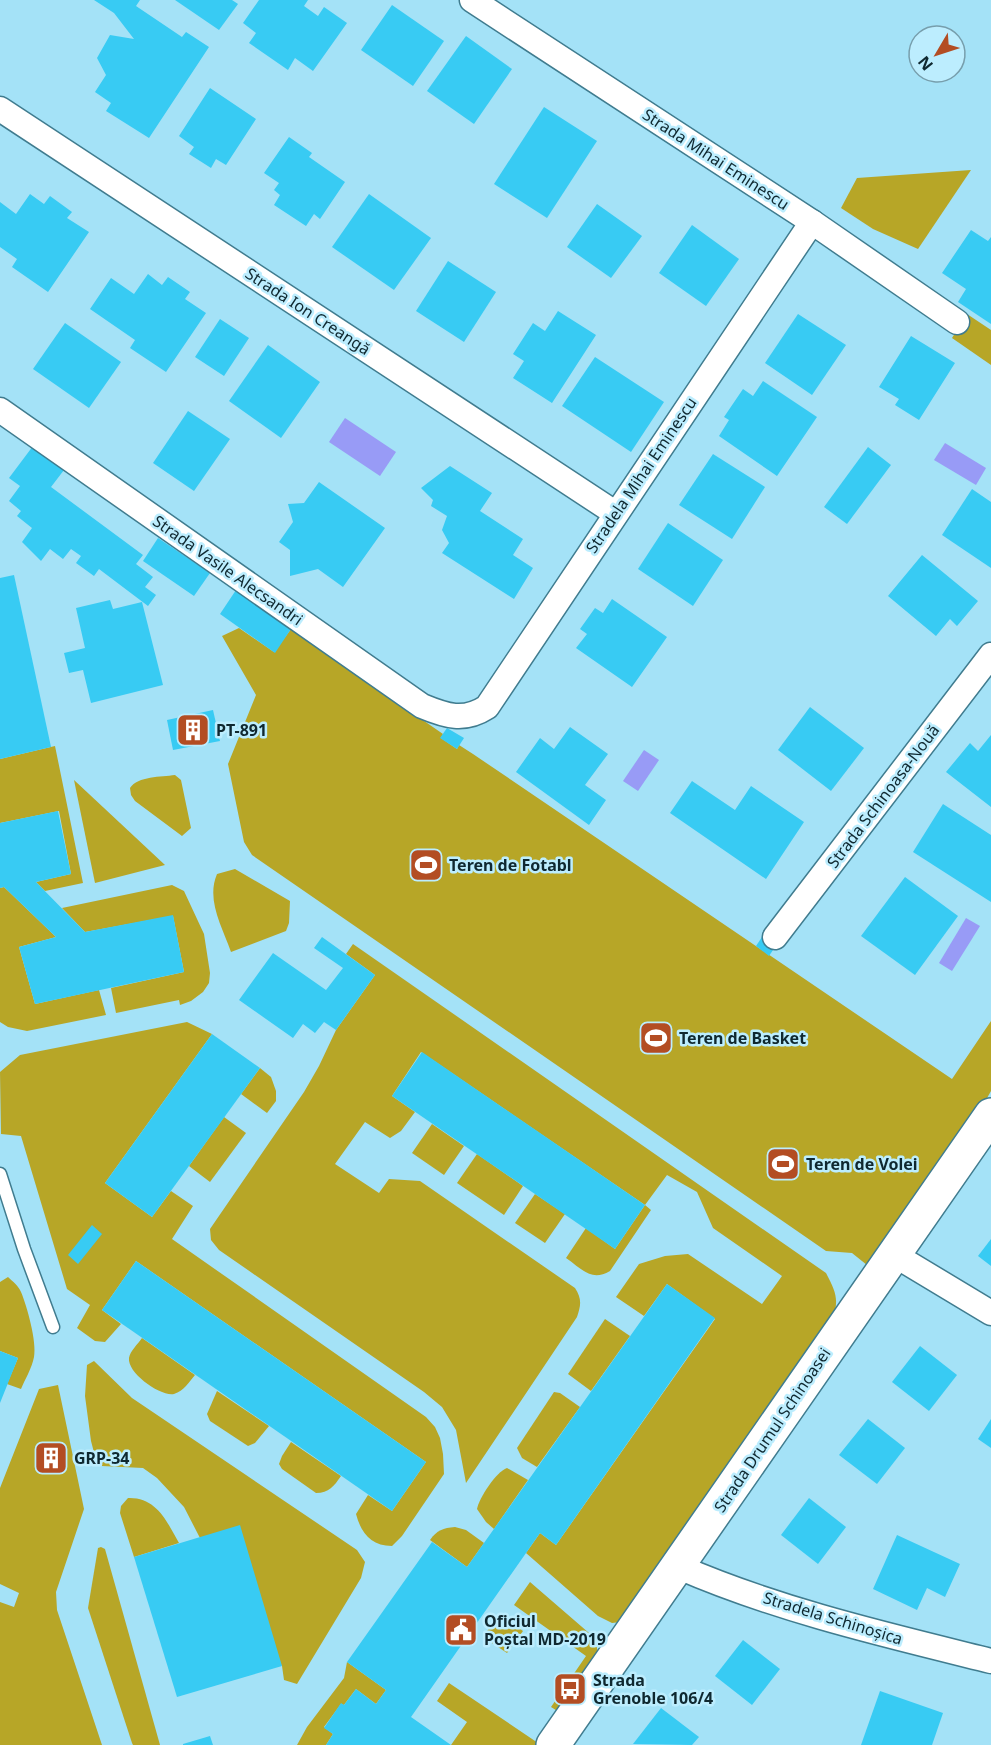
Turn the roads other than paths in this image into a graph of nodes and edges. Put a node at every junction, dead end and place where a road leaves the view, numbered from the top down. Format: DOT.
graph roads {
  1 [pos="472,0"];
  2 [pos="0,109"];
  3 [pos="812,222"];
  4 [pos="957,322"];
  5 [pos="0,410"];
  6 [pos="615,513"];
  7 [pos="991,655"];
  8 [pos="462,717"];
  9 [pos="775,937"];
  10 [pos="991,1115"];
  11 [pos="0,1174"];
  12 [pos="893,1254"];
  13 [pos="991,1313"];
  14 [pos="53,1327"];
  15 [pos="678,1567"];
  16 [pos="991,1661"];
  17 [pos="553,1745"];
  1 -- 3 [label="street, Strada Mihai Eminescu"];
  2 -- 6 [label="street, Strada Ion Creangă"];
  3 -- 4 [label="street, Strada Mihai Eminescu"];
  3 -- 6 [label="street, Stradela Mihai Eminescu"];
  5 -- 8 [label="street, Strada Vasile Alecsandri"];
  6 -- 8 [label="street, Stradela Mihai Eminescu"];
  7 -- 9 [label="street, Strada Schinoasa-Nouă"];
  10 -- 12 [label="street, Strada Drumul Schinoasei"];
  11 -- 14 [label="lane"];
  12 -- 13 [label="street"];
  12 -- 15 [label="street, Strada Drumul Schinoasei"];
  15 -- 16 [label="street, Stradela Schinoșica"];
  15 -- 17 [label="street, Strada Drumul Schinoasei"];
}
